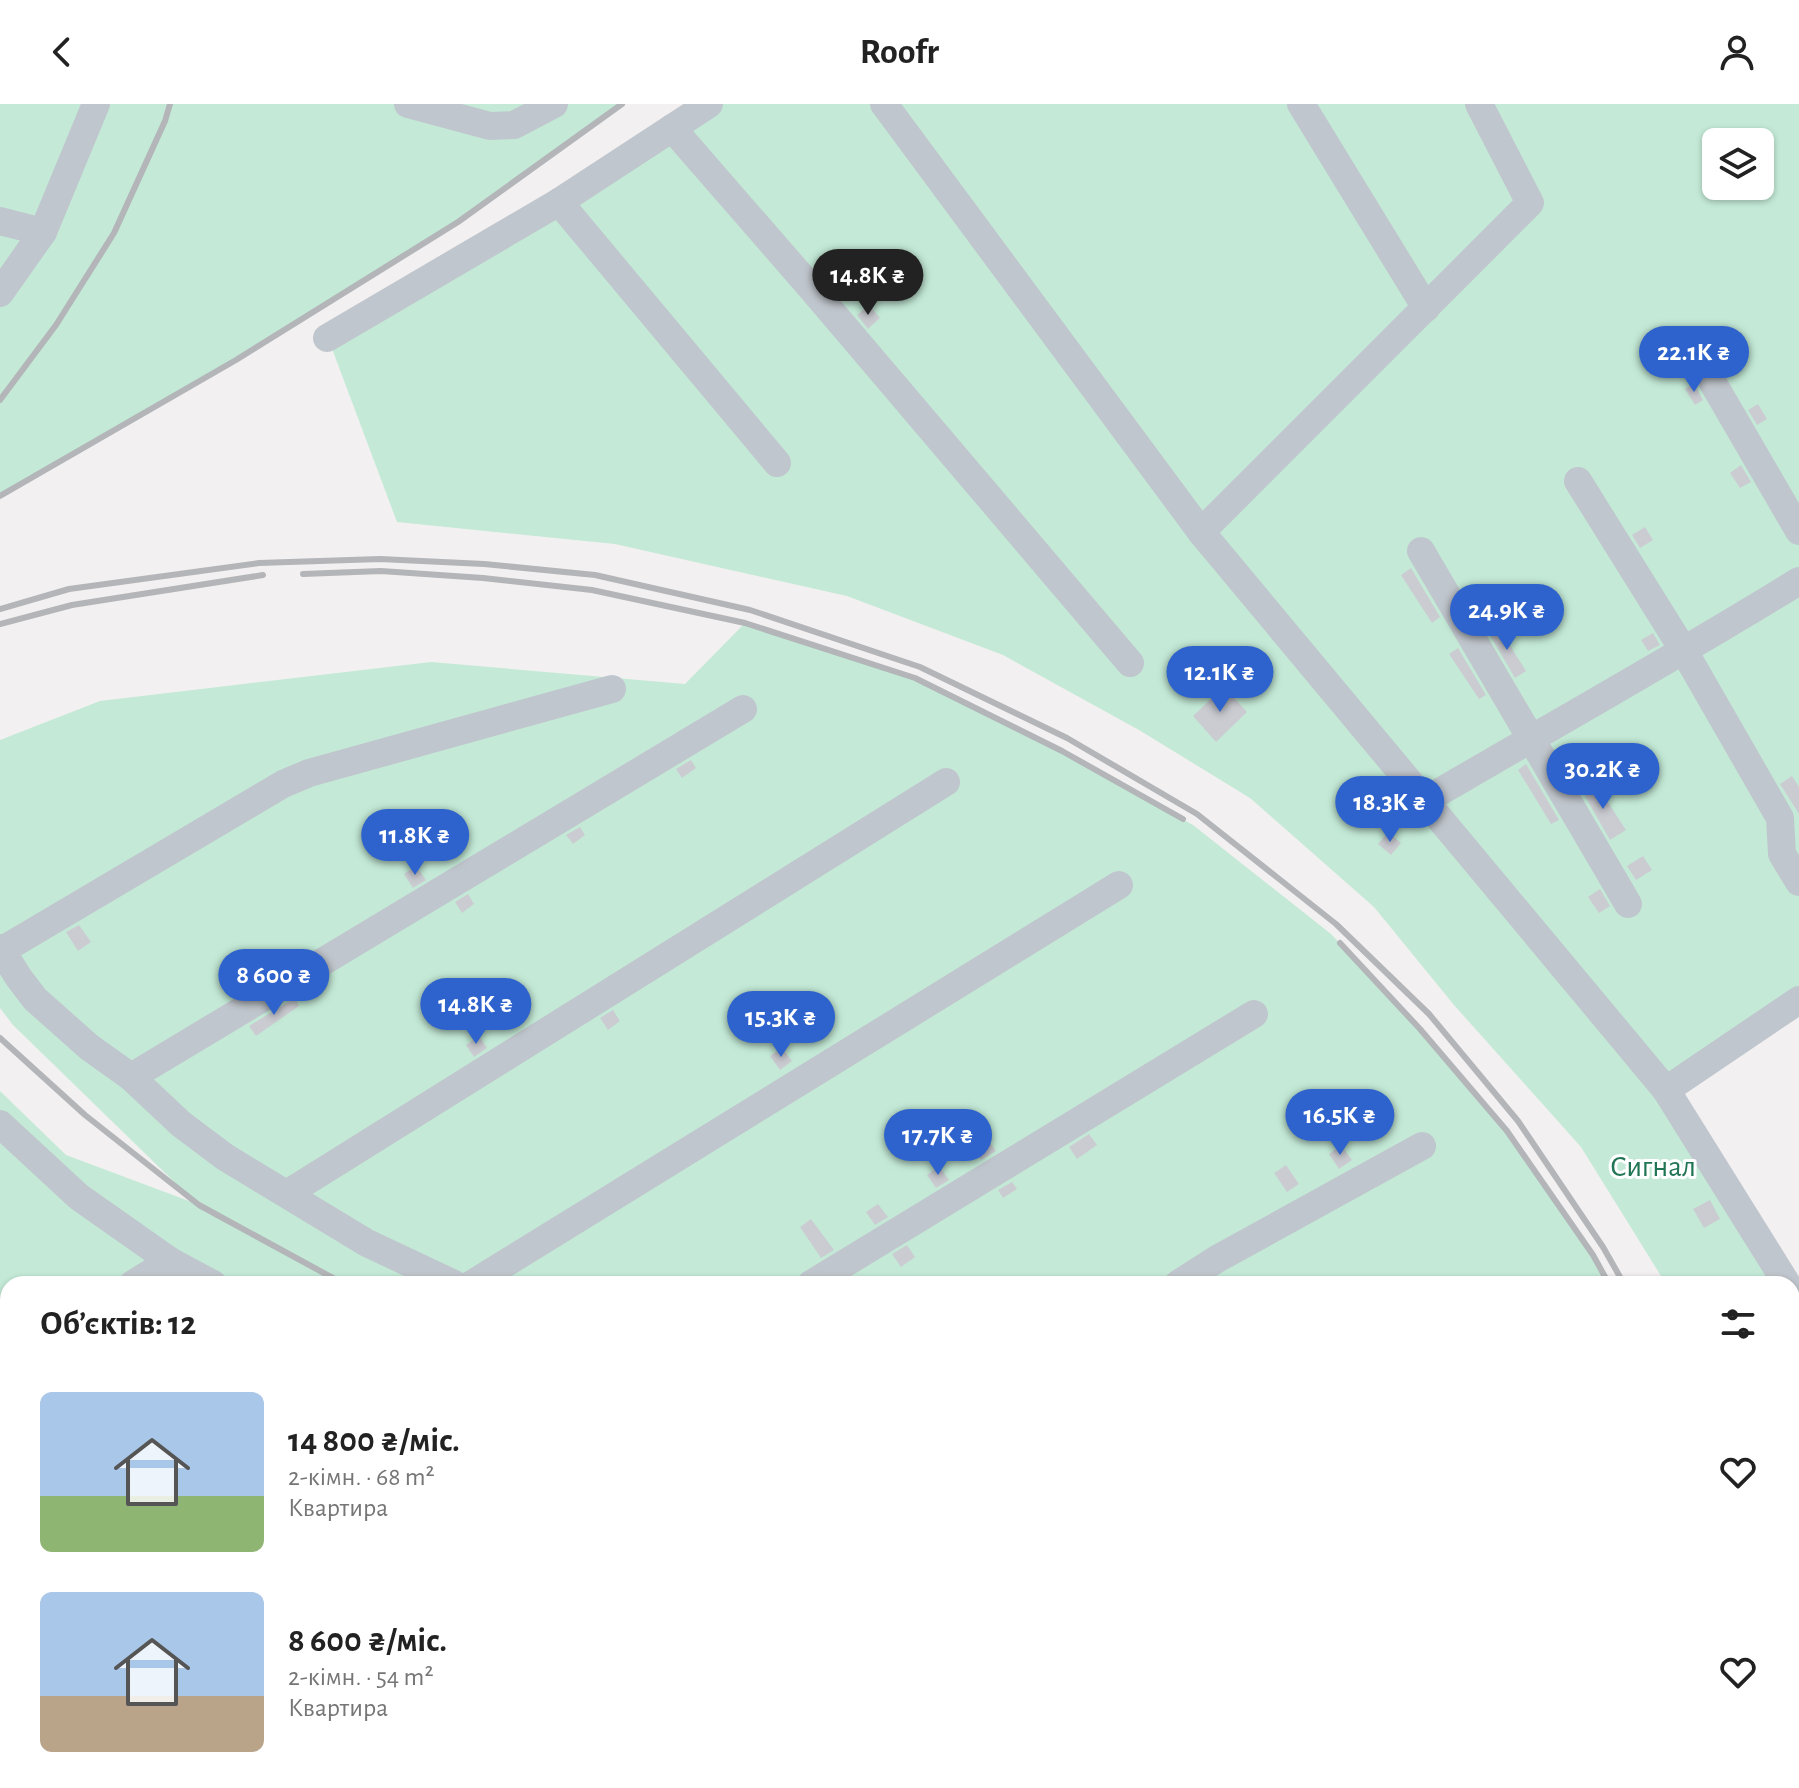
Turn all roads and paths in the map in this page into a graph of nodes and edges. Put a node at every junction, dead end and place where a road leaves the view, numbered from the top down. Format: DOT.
graph roads {
  1 [pos="96,104"];
  2 [pos="408,104"];
  3 [pos="554,104"];
  4 [pos="709,104"];
  5 [pos="884,104"];
  6 [pos="1301,104"];
  7 [pos="1479,104"];
  8 [pos="672,128"];
  9 [pos="559,202"];
  10 [pos="0,221"];
  11 [pos="43,232"];
  12 [pos="0,293"];
  13 [pos="1426,308"];
  14 [pos="327,338"];
  15 [pos="1713,383"];
  16 [pos="777,463"];
  17 [pos="1578,481"];
  18 [pos="1799,531"];
  19 [pos="1201,532"];
  20 [pos="1421,551"];
  21 [pos="1799,581"];
  22 [pos="1684,651"];
  23 [pos="1130,663"];
  24 [pos="612,689"];
  25 [pos="743,709"];
  26 [pos="1531,738"];
  27 [pos="946,782"];
  28 [pos="1426,800"];
  29 [pos="1799,882"];
  30 [pos="1119,885"];
  31 [pos="1628,904"];
  32 [pos="1,949"];
  33 [pos="1799,1000"];
  34 [pos="1254,1014"];
  35 [pos="131,1077"];
  36 [pos="1666,1090"];
  37 [pos="5,1137"];
  38 [pos="1422,1146"];
  39 [pos="288,1193"];
  40 [pos="170,1261"];
  41 [pos="146,1276"];
  42 [pos="198,1276"];
  43 [pos="437,1276"];
  44 [pos="485,1276"];
  45 [pos="824,1276"];
  46 [pos="1190,1276"];
  47 [pos="1782,1276"];
  1 -- 11 [label="street"];
  2 -- 3 [label="street"];
  4 -- 8 [label="street"];
  5 -- 19 [label="street"];
  6 -- 13 [label="street"];
  7 -- 13 [label="street"];
  8 -- 9 [label="street"];
  8 -- 23 [label="street"];
  9 -- 14 [label="street"];
  9 -- 16 [label="street"];
  10 -- 11 [label="street"];
  11 -- 12 [label="street"];
  13 -- 19 [label="street"];
  15 -- 18 [label="street"];
  17 -- 22 [label="street"];
  19 -- 28 [label="street"];
  20 -- 26 [label="street"];
  21 -- 22 [label="street"];
  22 -- 26 [label="street"];
  22 -- 29 [label="street"];
  24 -- 32 [label="street"];
  25 -- 35 [label="street"];
  26 -- 28 [label="street"];
  26 -- 31 [label="street"];
  27 -- 39 [label="street"];
  28 -- 36 [label="street"];
  30 -- 44 [label="street"];
  32 -- 35 [label="street"];
  33 -- 36 [label="street"];
  34 -- 45 [label="street"];
  35 -- 39 [label="street"];
  36 -- 47 [label="street"];
  37 -- 40 [label="street"];
  38 -- 46 [label="street"];
  39 -- 43 [label="street"];
  40 -- 41 [label="street"];
  40 -- 42 [label="street"];
}
